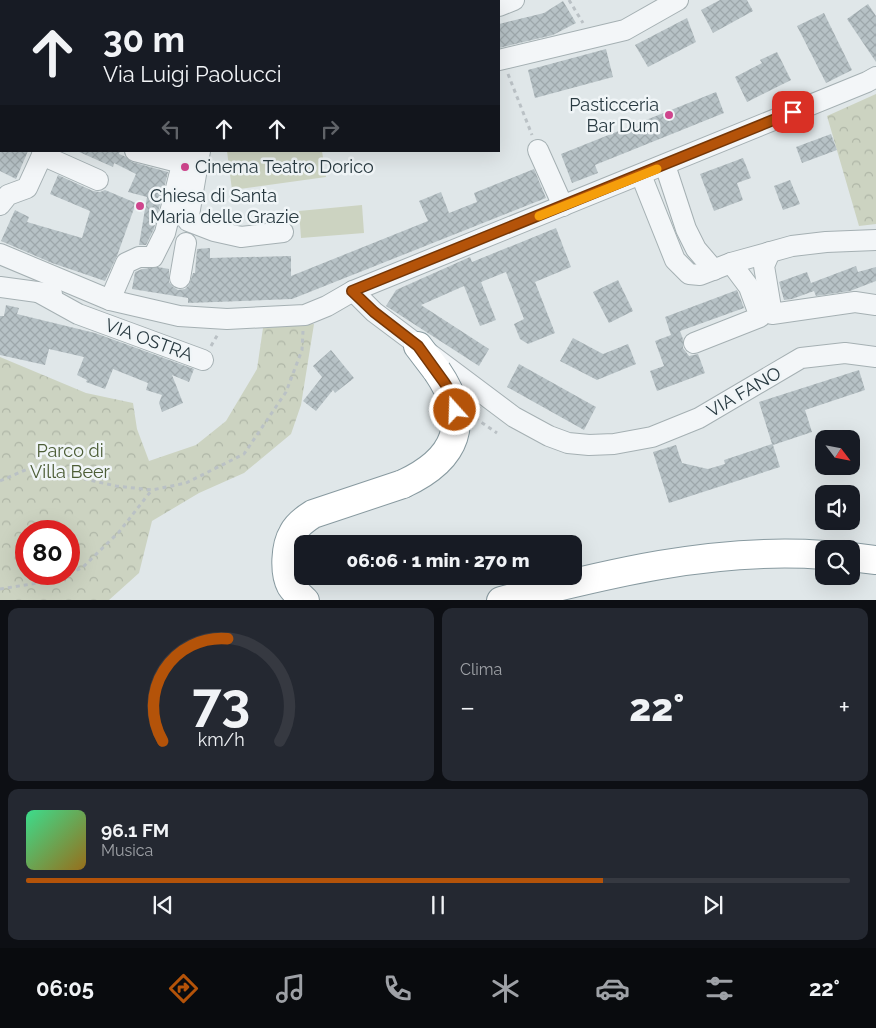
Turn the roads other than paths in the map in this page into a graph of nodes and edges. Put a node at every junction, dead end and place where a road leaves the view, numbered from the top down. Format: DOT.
graph roads {
  1 [pos="514,0"];
  2 [pos="678,0"];
  3 [pos="500,6"];
  4 [pos="500,60"];
  5 [pos="876,77"];
  6 [pos="538,150"];
  7 [pos="144,152"];
  8 [pos="43,153"];
  9 [pos="189,157"];
  10 [pos="665,166"];
  11 [pos="641,175"];
  12 [pos="98,180"];
  13 [pos="0,205"];
  14 [pos="563,206"];
  15 [pos="686,229"];
  16 [pos="283,232"];
  17 [pos="666,239"];
  18 [pos="876,240"];
  19 [pos="186,243"];
  20 [pos="770,252"];
  21 [pos="7,258"];
  22 [pos="723,267"];
  23 [pos="180,278"];
  24 [pos="5,288"];
  25 [pos="352,291"];
  26 [pos="110,300"];
  27 [pos="81,305"];
  28 [pos="876,305"];
  29 [pos="694,343"];
  30 [pos="418,346"];
  31 [pos="876,357"];
  32 [pos="203,360"];
  33 [pos="815,554"];
  34 [pos="860,558"];
  35 [pos="876,560"];
  36 [pos="531,593"];
  37 [pos="304,600"];
  38 [pos="479,600"];
  39 [pos="501,600"];
  1 -- 3 [label="street"];
  2 -- 4 [label="street"];
  5 -- 10 [label="street"];
  6 -- 14 [label="street"];
  7 -- 9 [label="street"];
  8 -- 12 [label="street"];
  8 -- 13 [label="street"];
  9 -- 16 [label="street"];
  9 -- 26 [label="street"];
  10 -- 11 [label="street"];
  10 -- 15 [label="street"];
  11 -- 14 [label="street"];
  11 -- 17 [label="street"];
  14 -- 25 [label="street"];
  15 -- 17 [label="street"];
  15 -- 22 [label="street"];
  17 -- 22 [label="street"];
  18 -- 20 [label="street"];
  19 -- 23 [label="street"];
  20 -- 22 [label="street"];
  20 -- 28 [label="street"];
  21 -- 24 [label="street"];
  21 -- 26 [label="street"];
  22 -- 29 [label="street"];
  24 -- 27 [label="street"];
  25 -- 26 [label="street"];
  25 -- 30 [label="street, VIA FANO"];
  26 -- 27 [label="street"];
  27 -- 32 [label="street, VIA OSTRA"];
  30 -- 31 [label="street, VIA FANO"];
  30 -- 37 [label="highway, bridge"];
  33 -- 36 [label="highway"];
  34 -- 35 [label="highway"];
  36 -- 38 [label="highway"];
  36 -- 39 [label="highway"];
}
